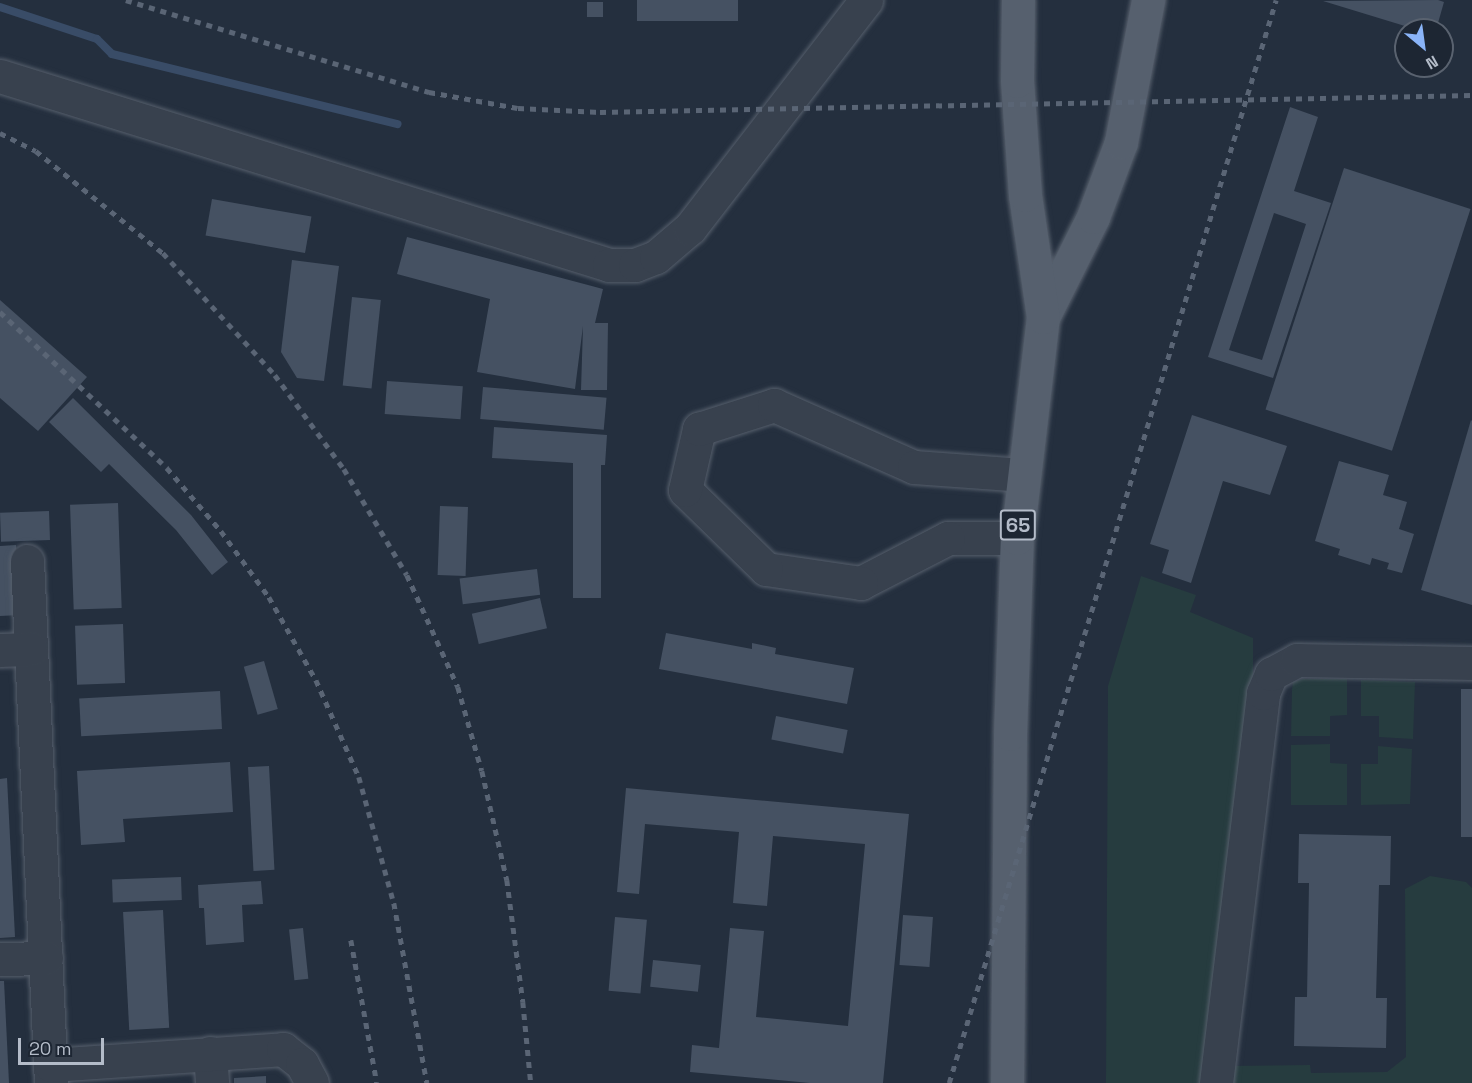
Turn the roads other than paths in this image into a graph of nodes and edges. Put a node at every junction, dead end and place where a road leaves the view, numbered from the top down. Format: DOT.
graph roads {
  1 [pos="866,0"];
  2 [pos="1018,0"];
  3 [pos="1148,0"];
  4 [pos="0,76"];
  5 [pos="1043,316"];
  6 [pos="1022,475"];
  7 [pos="1017,538"];
  8 [pos="27,561"];
  9 [pos="16,650"];
  10 [pos="1472,663"];
  11 [pos="46,958"];
  12 [pos="0,959"];
  13 [pos="211,1068"];
  14 [pos="137,1071"];
  15 [pos="51,1074"];
  16 [pos="312,1083"];
  17 [pos="1006,1083"];
  18 [pos="1216,1083"];
  1 -- 4 [label="street"];
  2 -- 5 [label="main road, 65"];
  3 -- 5 [label="main road, 65"];
  5 -- 6 [label="main road, 65"];
  6 -- 7 [label="main road, 65"];
  6 -- 7 [label="street"];
  7 -- 17 [label="main road, 65"];
  8 -- 9 [label="street"];
  9 -- 11 [label="street"];
  10 -- 18 [label="street"];
  11 -- 12 [label="street"];
  11 -- 15 [label="street"];
  13 -- 14 [label="street"];
  13 -- 16 [label="street"];
  14 -- 15 [label="street"];
}
